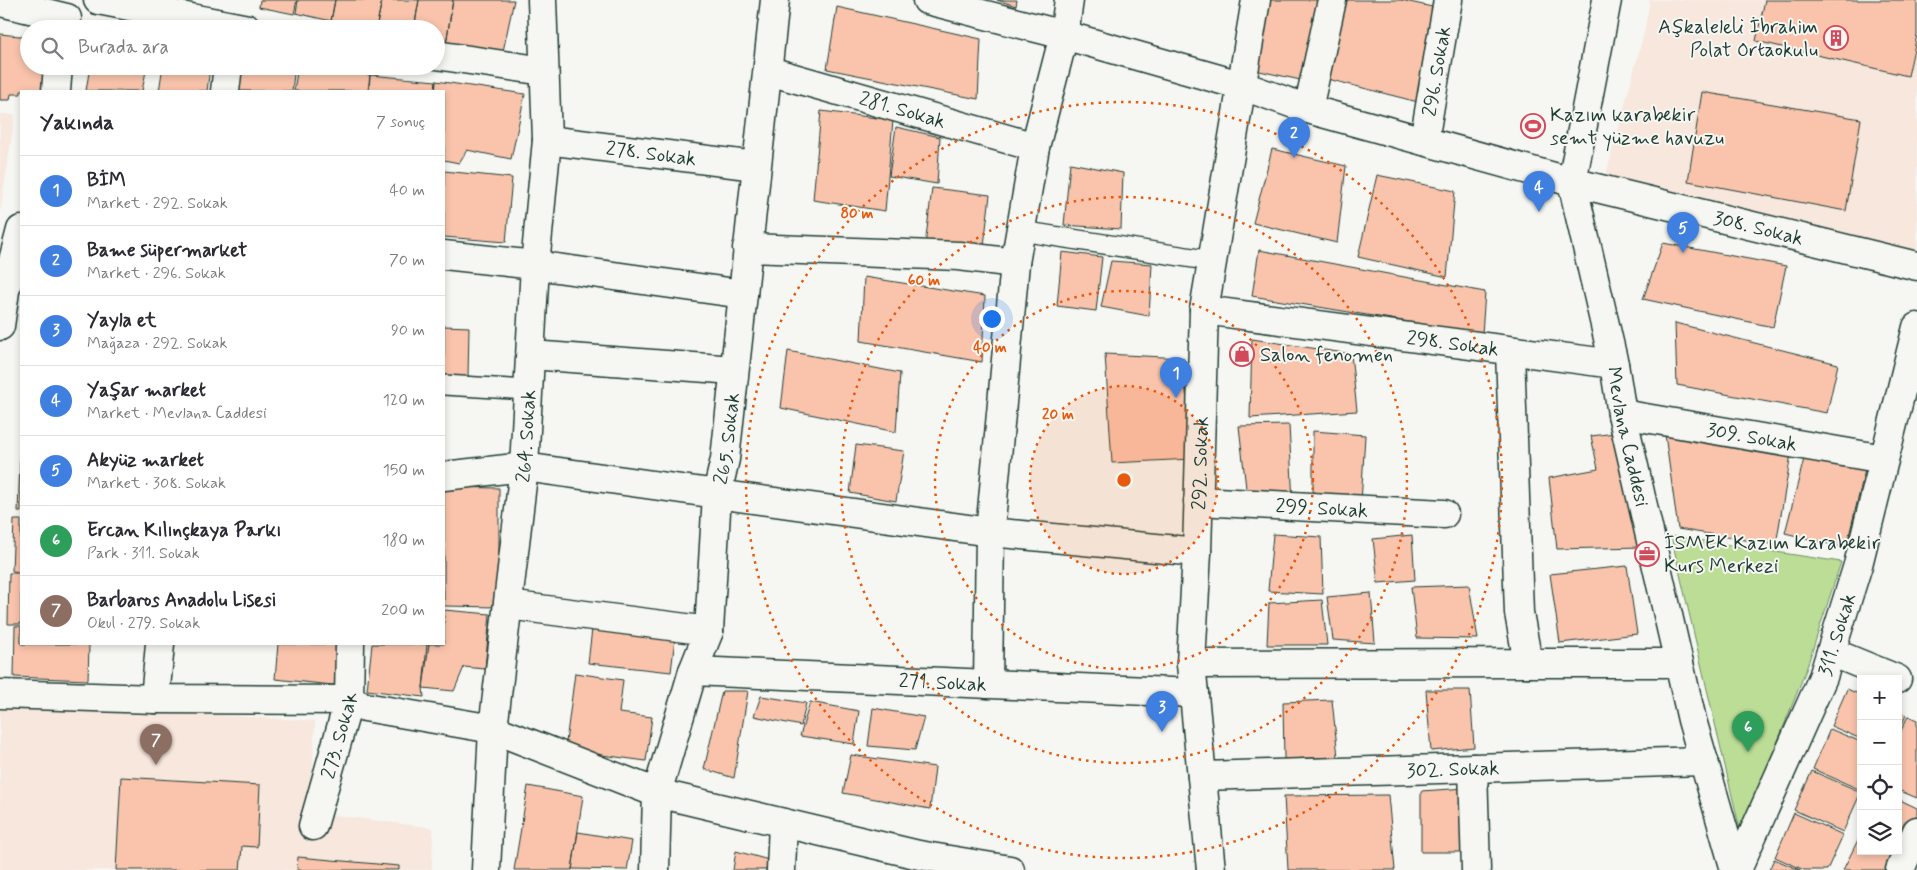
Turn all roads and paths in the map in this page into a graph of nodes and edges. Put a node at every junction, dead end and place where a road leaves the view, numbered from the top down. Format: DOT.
graph roads {
  1 [pos="98,0"];
  2 [pos="542,0"];
  3 [pos="775,0"];
  4 [pos="927,0"];
  5 [pos="1070,0"];
  6 [pos="1256,0"];
  7 [pos="1332,0"];
  8 [pos="1448,0"];
  9 [pos="1607,0"];
  10 [pos="0,2"];
  11 [pos="68,16"];
  12 [pos="197,20"];
  13 [pos="1064,35"];
  14 [pos="445,56"];
  15 [pos="544,71"];
  16 [pos="768,71"];
  17 [pos="57,75"];
  18 [pos="227,75"];
  19 [pos="1243,86"];
  20 [pos="56,90"];
  21 [pos="225,90"];
  22 [pos="1308,109"];
  23 [pos="547,140"];
  24 [pos="1424,141"];
  25 [pos="1035,147"];
  26 [pos="756,166"];
  27 [pos="1572,182"];
  28 [pos="1021,231"];
  29 [pos="20,234"];
  30 [pos="747,248"];
  31 [pos="445,255"];
  32 [pos="1212,261"];
  33 [pos="1015,262"];
  34 [pos="535,265"];
  35 [pos="1917,266"];
  36 [pos="743,294"];
  37 [pos="1204,310"];
  38 [pos="0,326"];
  39 [pos="1917,327"];
  40 [pos="1510,351"];
  41 [pos="532,355"];
  42 [pos="1614,364"];
  43 [pos="734,370"];
  44 [pos="445,385"];
  45 [pos="529,390"];
  46 [pos="1622,414"];
  47 [pos="1884,459"];
  48 [pos="524,467"];
  49 [pos="445,476"];
  50 [pos="717,494"];
  51 [pos="1198,501"];
  52 [pos="1444,514"];
  53 [pos="990,532"];
  54 [pos="1197,552"];
  55 [pos="508,605"];
  56 [pos="709,631"];
  57 [pos="160,645"];
  58 [pos="350,645"];
  59 [pos="1831,652"];
  60 [pos="1528,663"];
  61 [pos="1679,663"];
  62 [pos="1191,664"];
  63 [pos="692,671"];
  64 [pos="1888,675"];
  65 [pos="1902,681"];
  66 [pos="988,684"];
  67 [pos="1917,687"];
  68 [pos="1194,693"];
  69 [pos="0,694"];
  70 [pos="155,700"];
  71 [pos="349,700"];
  72 [pos="493,729"];
  73 [pos="1704,760"];
  74 [pos="1473,768"];
  75 [pos="1202,776"];
  76 [pos="657,793"];
  77 [pos="783,823"];
  78 [pos="313,826"];
  79 [pos="1917,831"];
  80 [pos="979,867"];
  81 [pos="486,870"];
  82 [pos="654,870"];
  83 [pos="781,870"];
  84 [pos="1010,870"];
  85 [pos="1211,870"];
  86 [pos="1476,870"];
  87 [pos="1736,870"];
  88 [pos="1900,870"];
  1 -- 12 [label="street"];
  2 -- 15 [label="street, 264. Sokak"];
  3 -- 16 [label="street, 265. Sokak"];
  4 -- 13 [label="street, 308. Sokak"];
  5 -- 13 [label="street"];
  6 -- 19 [label="street, 292. Sokak"];
  7 -- 22 [label="street"];
  8 -- 24 [label="street, 296. Sokak"];
  9 -- 27 [label="street, Mevlana Caddesi"];
  10 -- 11 [label="street"];
  13 -- 19 [label="street, 308. Sokak"];
  13 -- 25 [label="street"];
  14 -- 15 [label="street"];
  15 -- 23 [label="street, 264. Sokak"];
  16 -- 25 [label="street, 281. Sokak"];
  16 -- 26 [label="street, 265. Sokak"];
  17 -- 20 [label="street"];
  18 -- 21 [label="street"];
  19 -- 22 [label="street, 308. Sokak"];
  19 -- 32 [label="street, 292. Sokak"];
  22 -- 24 [label="street, 308. Sokak"];
  23 -- 26 [label="street, 278. Sokak"];
  23 -- 34 [label="street, 264. Sokak"];
  24 -- 27 [label="street, 308. Sokak"];
  25 -- 28 [label="street"];
  26 -- 30 [label="street, 265. Sokak"];
  27 -- 35 [label="street, 308. Sokak"];
  27 -- 42 [label="street, Mevlana Caddesi"];
  28 -- 32 [label="lane"];
  28 -- 33 [label="street"];
  29 -- 38 [label="street"];
  30 -- 33 [label="street"];
  30 -- 36 [label="street, 265. Sokak"];
  31 -- 34 [label="street"];
  32 -- 37 [label="street, 292. Sokak"];
  33 -- 53 [label="street"];
  34 -- 36 [label="street"];
  34 -- 41 [label="street, 264. Sokak"];
  36 -- 43 [label="street, 265. Sokak"];
  37 -- 40 [label="street, 298. Sokak"];
  37 -- 51 [label="street, 292. Sokak"];
  39 -- 47 [label="street, 311. Sokak"];
  40 -- 42 [label="street, 298. Sokak"];
  40 -- 60 [label="street"];
  41 -- 43 [label="street"];
  41 -- 45 [label="street, 264. Sokak"];
  42 -- 46 [label="street, Mevlana Caddesi"];
  43 -- 50 [label="street, 265. Sokak"];
  44 -- 45 [label="lane"];
  45 -- 48 [label="street, 264. Sokak"];
  46 -- 47 [label="street, 309. Sokak"];
  46 -- 61 [label="street, Mevlana Caddesi"];
  47 -- 59 [label="street, 311. Sokak"];
  48 -- 49 [label="street"];
  48 -- 50 [label="street"];
  48 -- 55 [label="street, 264. Sokak"];
  50 -- 53 [label="street"];
  50 -- 56 [label="street, 265. Sokak"];
  51 -- 52 [label="street, 299. Sokak"];
  51 -- 54 [label="street, 292. Sokak"];
  53 -- 54 [label="street"];
  53 -- 66 [label="street"];
  54 -- 62 [label="street, 292. Sokak"];
  55 -- 56 [label="street"];
  55 -- 72 [label="street, 264. Sokak"];
  56 -- 63 [label="street, 265. Sokak"];
  57 -- 70 [label="street"];
  58 -- 71 [label="street, 273. Sokak"];
  59 -- 64 [label="street"];
  59 -- 87 [label="street, 311. Sokak"];
  60 -- 61 [label="street"];
  60 -- 62 [label="street"];
  61 -- 73 [label="street, Mevlana Caddesi"];
  62 -- 68 [label="street, 292. Sokak"];
  63 -- 66 [label="street, 271. Sokak"];
  63 -- 76 [label="street, 265. Sokak"];
  65 -- 67 [label="street"];
  66 -- 68 [label="street, 271. Sokak"];
  68 -- 75 [label="street, 292. Sokak"];
  69 -- 70 [label="street"];
  70 -- 71 [label="street"];
  71 -- 72 [label="street"];
  71 -- 78 [label="street, 273. Sokak"];
  72 -- 76 [label="street"];
  72 -- 81 [label="street, 264. Sokak"];
  73 -- 74 [label="street, 302. Sokak"];
  73 -- 87 [label="street, Mevlana Caddesi"];
  74 -- 75 [label="street, 302. Sokak"];
  74 -- 86 [label="street"];
  75 -- 85 [label="street, 292. Sokak"];
  76 -- 77 [label="street"];
  76 -- 82 [label="street, 265. Sokak"];
  77 -- 80 [label="street"];
  77 -- 83 [label="street"];
  79 -- 88 [label="street"];
  80 -- 84 [label="street"];
}
